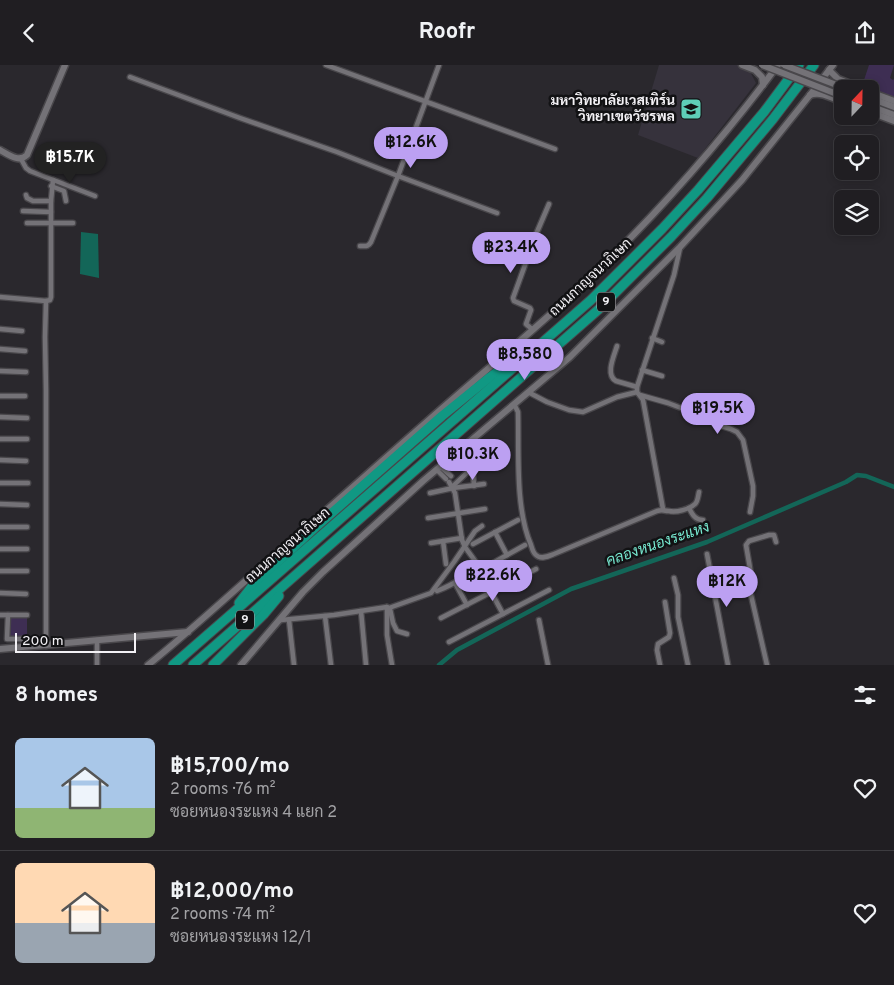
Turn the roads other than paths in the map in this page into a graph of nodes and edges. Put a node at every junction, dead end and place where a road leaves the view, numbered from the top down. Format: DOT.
graph roads {
  1 [pos="65,65"];
  2 [pos="326,65"];
  3 [pos="439,65"];
  4 [pos="742,65"];
  5 [pos="762,65"];
  6 [pos="778,65"];
  7 [pos="784,65"];
  8 [pos="799,65"];
  9 [pos="814,65"];
  10 [pos="831,67"];
  11 [pos="130,77"];
  12 [pos="839,80"];
  13 [pos="834,81"];
  14 [pos="763,85"];
  15 [pos="810,95"];
  16 [pos="879,95"];
  17 [pos="834,96"];
  18 [pos="834,97"];
  19 [pos="879,101"];
  20 [pos="894,101"];
  21 [pos="425,102"];
  22 [pos="894,107"];
  23 [pos="879,109"];
  24 [pos="879,115"];
  25 [pos="894,115"];
  26 [pos="894,121"];
  27 [pos="555,149"];
  28 [pos="0,150"];
  29 [pos="21,159"];
  30 [pos="398,176"];
  31 [pos="53,180"];
  32 [pos="51,187"];
  33 [pos="26,195"];
  34 [pos="95,196"];
  35 [pos="51,201"];
  36 [pos="66,201"];
  37 [pos="549,204"];
  38 [pos="22,211"];
  39 [pos="51,212"];
  40 [pos="497,213"];
  41 [pos="51,222"];
  42 [pos="27,223"];
  43 [pos="73,223"];
  44 [pos="360,246"];
  45 [pos="680,247"];
  46 [pos="0,297"];
  47 [pos="46,301"];
  48 [pos="0,329"];
  49 [pos="22,331"];
  50 [pos="533,331"];
  51 [pos="549,337"];
  52 [pos="652,338"];
  53 [pos="662,342"];
  54 [pos="617,346"];
  55 [pos="0,349"];
  56 [pos="25,351"];
  57 [pos="642,370"];
  58 [pos="0,371"];
  59 [pos="26,372"];
  60 [pos="662,376"];
  61 [pos="638,391"];
  62 [pos="528,392"];
  63 [pos="0,396"];
  64 [pos="25,396"];
  65 [pos="514,404"];
  66 [pos="0,417"];
  67 [pos="27,418"];
  68 [pos="0,439"];
  69 [pos="26,439"];
  70 [pos="0,460"];
  71 [pos="26,461"];
  72 [pos="480,461"];
  73 [pos="439,468"];
  74 [pos="397,469"];
  75 [pos="473,473"];
  76 [pos="0,483"];
  77 [pos="28,483"];
  78 [pos="484,485"];
  79 [pos="474,486"];
  80 [pos="455,488"];
  81 [pos="360,489"];
  82 [pos="700,492"];
  83 [pos="430,493"];
  84 [pos="0,505"];
  85 [pos="27,505"];
  86 [pos="689,507"];
  87 [pos="486,509"];
  88 [pos="663,509"];
  89 [pos="750,512"];
  90 [pos="458,514"];
  91 [pos="428,518"];
  92 [pos="518,520"];
  93 [pos="703,520"];
  94 [pos="482,526"];
  95 [pos="0,527"];
  96 [pos="27,527"];
  97 [pos="495,532"];
  98 [pos="462,538"];
  99 [pos="443,541"];
  100 [pos="776,542"];
  101 [pos="431,543"];
  102 [pos="473,544"];
  103 [pos="525,545"];
  104 [pos="465,547"];
  105 [pos="0,549"];
  106 [pos="27,549"];
  107 [pos="707,554"];
  108 [pos="507,555"];
  109 [pos="477,563"];
  110 [pos="446,564"];
  111 [pos="484,568"];
  112 [pos="536,569"];
  113 [pos="0,571"];
  114 [pos="27,571"];
  115 [pos="296,575"];
  116 [pos="482,575"];
  117 [pos="674,578"];
  118 [pos="455,583"];
  119 [pos="549,589"];
  120 [pos="437,591"];
  121 [pos="491,592"];
  122 [pos="0,593"];
  123 [pos="26,594"];
  124 [pos="666,602"];
  125 [pos="466,605"];
  126 [pos="388,608"];
  127 [pos="361,611"];
  128 [pos="235,612"];
  129 [pos="503,614"];
  130 [pos="0,615"];
  131 [pos="8,615"];
  132 [pos="27,615"];
  133 [pos="325,616"];
  134 [pos="678,617"];
  135 [pos="441,618"];
  136 [pos="539,619"];
  137 [pos="668,619"];
  138 [pos="280,620"];
  139 [pos="289,620"];
  140 [pos="188,632"];
  141 [pos="407,635"];
  142 [pos="26,639"];
  143 [pos="97,640"];
  144 [pos="449,642"];
  145 [pos="46,646"];
  146 [pos="0,649"];
  147 [pos="97,665"];
  148 [pos="148,665"];
  149 [pos="173,665"];
  150 [pos="193,665"];
  151 [pos="213,665"];
  152 [pos="241,665"];
  153 [pos="294,665"];
  154 [pos="331,665"];
  155 [pos="366,665"];
  156 [pos="392,665"];
  157 [pos="548,665"];
  158 [pos="660,665"];
  159 [pos="688,665"];
  160 [pos="728,665"];
  161 [pos="766,665"];
  1 -- 29 [label="main road"];
  2 -- 21 [label="street"];
  3 -- 21 [label="street"];
  4 -- 14 [label="main road"];
  5 -- 17 [label="main road, bridge"];
  6 -- 14 [label="main road"];
  7 -- 13 [label="main road, bridge"];
  8 -- 51 [label="highway, ถนนกาญจนาภิเษก / 9"];
  9 -- 115 [label="highway, ถนนกาญจนาภิเษก / 9"];
  10 -- 12 [label="main road"];
  10 -- 15 [label="main road"];
  11 -- 30 [label="street"];
  14 -- 50 [label="main road"];
  15 -- 18 [label="main road"];
  15 -- 45 [label="main road"];
  16 -- 20 [label="main road"];
  19 -- 22 [label="main road"];
  21 -- 27 [label="street"];
  21 -- 30 [label="street"];
  23 -- 25 [label="main road"];
  24 -- 26 [label="main road"];
  28 -- 29 [label="main road"];
  29 -- 31 [label="street"];
  30 -- 40 [label="street"];
  30 -- 44 [label="street"];
  31 -- 32 [label="street"];
  31 -- 34 [label="street"];
  32 -- 35 [label="street"];
  32 -- 36 [label="street"];
  33 -- 35 [label="street"];
  35 -- 39 [label="street"];
  37 -- 50 [label="street"];
  38 -- 39 [label="street"];
  39 -- 41 [label="street"];
  41 -- 42 [label="street"];
  41 -- 43 [label="street"];
  41 -- 47 [label="street"];
  45 -- 52 [label="street"];
  45 -- 62 [label="main road"];
  46 -- 47 [label="street"];
  47 -- 145 [label="street"];
  48 -- 49 [label="street"];
  50 -- 140 [label="main road"];
  51 -- 74 [label="highway, ถนนกาญจนาภิเษก / 9"];
  51 -- 81 [label="highway"];
  52 -- 53 [label="street"];
  52 -- 57 [label="street"];
  54 -- 61 [label="street"];
  55 -- 56 [label="street"];
  57 -- 60 [label="street"];
  57 -- 61 [label="street"];
  58 -- 59 [label="street"];
  61 -- 62 [label="street"];
  61 -- 88 [label="street"];
  61 -- 89 [label="street"];
  62 -- 65 [label="main road"];
  63 -- 64 [label="street"];
  65 -- 73 [label="main road"];
  65 -- 88 [label="street"];
  66 -- 67 [label="street"];
  68 -- 69 [label="street"];
  70 -- 71 [label="street"];
  72 -- 80 [label="street"];
  73 -- 80 [label="street"];
  73 -- 138 [label="main road"];
  74 -- 81 [label="highway"];
  74 -- 128 [label="highway, ถนนกาญจนาภิเษก / 9"];
  75 -- 79 [label="street"];
  76 -- 77 [label="street"];
  78 -- 79 [label="street"];
  79 -- 80 [label="street"];
  80 -- 83 [label="street"];
  80 -- 90 [label="street"];
  81 -- 128 [label="highway"];
  82 -- 86 [label="street"];
  84 -- 85 [label="street"];
  86 -- 88 [label="street"];
  86 -- 93 [label="street"];
  87 -- 90 [label="street"];
  90 -- 91 [label="street"];
  90 -- 98 [label="street"];
  92 -- 97 [label="street"];
  94 -- 104 [label="street"];
  95 -- 96 [label="street"];
  97 -- 102 [label="street"];
  97 -- 108 [label="street"];
  98 -- 99 [label="street"];
  98 -- 104 [label="street"];
  99 -- 101 [label="street"];
  99 -- 110 [label="street"];
  100 -- 161 [label="street"];
  103 -- 108 [label="street"];
  104 -- 109 [label="street"];
  104 -- 126 [label="street"];
  105 -- 106 [label="street"];
  107 -- 160 [label="street"];
  108 -- 111 [label="street"];
  109 -- 111 [label="street"];
  109 -- 116 [label="street"];
  109 -- 118 [label="street"];
  111 -- 116 [label="street"];
  112 -- 121 [label="street"];
  113 -- 114 [label="street"];
  115 -- 150 [label="highway, ถนนกาญจนาภิเษก / 9"];
  115 -- 151 [label="highway"];
  116 -- 121 [label="street"];
  117 -- 134 [label="street"];
  118 -- 120 [label="street"];
  118 -- 125 [label="street"];
  119 -- 129 [label="street"];
  121 -- 125 [label="street"];
  121 -- 129 [label="street"];
  122 -- 123 [label="street"];
  124 -- 137 [label="street"];
  125 -- 135 [label="street"];
  126 -- 127 [label="street"];
  126 -- 141 [label="street"];
  126 -- 156 [label="street"];
  127 -- 133 [label="street"];
  127 -- 155 [label="street"];
  128 -- 149 [label="highway, ถนนกาญจนาภิเษก / 9"];
  129 -- 144 [label="street"];
  130 -- 131 [label="street"];
  131 -- 132 [label="street"];
  131 -- 142 [label="street"];
  133 -- 139 [label="street"];
  133 -- 154 [label="street"];
  134 -- 137 [label="street"];
  134 -- 159 [label="street"];
  136 -- 157 [label="street"];
  137 -- 158 [label="street"];
  138 -- 139 [label="street"];
  138 -- 152 [label="main road"];
  139 -- 153 [label="street"];
  140 -- 143 [label="main road"];
  140 -- 148 [label="main road"];
  143 -- 145 [label="main road"];
  143 -- 147 [label="street"];
  145 -- 146 [label="main road"];
}
